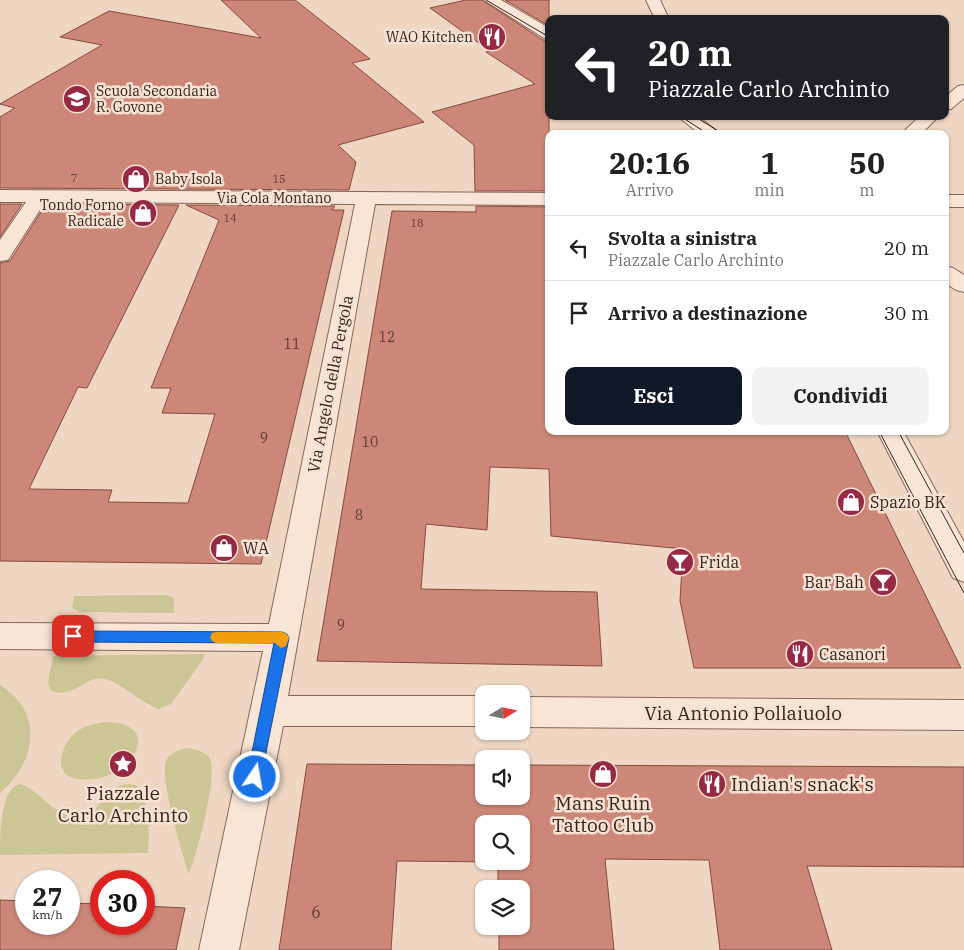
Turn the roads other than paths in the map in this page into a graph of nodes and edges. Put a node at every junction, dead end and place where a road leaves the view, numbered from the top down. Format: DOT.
graph roads {
  1 [pos="491,0"];
  2 [pos="652,0"];
  3 [pos="660,15"];
  4 [pos="545,32"];
  5 [pos="964,90"];
  6 [pos="949,102"];
  7 [pos="691,120"];
  8 [pos="926,120"];
  9 [pos="706,130"];
  10 [pos="915,130"];
  11 [pos="0,196"];
  12 [pos="39,197"];
  13 [pos="366,199"];
  14 [pos="545,199"];
  15 [pos="949,201"];
  16 [pos="964,201"];
  17 [pos="0,255"];
  18 [pos="949,276"];
  19 [pos="964,285"];
  20 [pos="892,435"];
  21 [pos="964,570"];
  22 [pos="0,636"];
  23 [pos="282,638"];
  24 [pos="267,711"];
  25 [pos="475,712"];
  26 [pos="530,712"];
  27 [pos="964,715"];
  28 [pos="219,950"];
  1 -- 4 [label="street"];
  2 -- 3 [label="street"];
  5 -- 6 [label="street"];
  7 -- 9 [label="street"];
  8 -- 10 [label="street"];
  11 -- 12 [label="street, Via Cola Montano"];
  12 -- 13 [label="street, Via Cola Montano"];
  12 -- 17 [label="street"];
  13 -- 14 [label="street, Via Cola Montano"];
  13 -- 23 [label="street, Via Angelo della Pergola"];
  15 -- 16 [label="street"];
  18 -- 19 [label="street"];
  20 -- 21 [label="street"];
  22 -- 23 [label="street"];
  23 -- 24 [label="street"];
  24 -- 25 [label="street"];
  24 -- 28 [label="street"];
  26 -- 27 [label="street, Via Antonio Pollaiuolo"];
}
